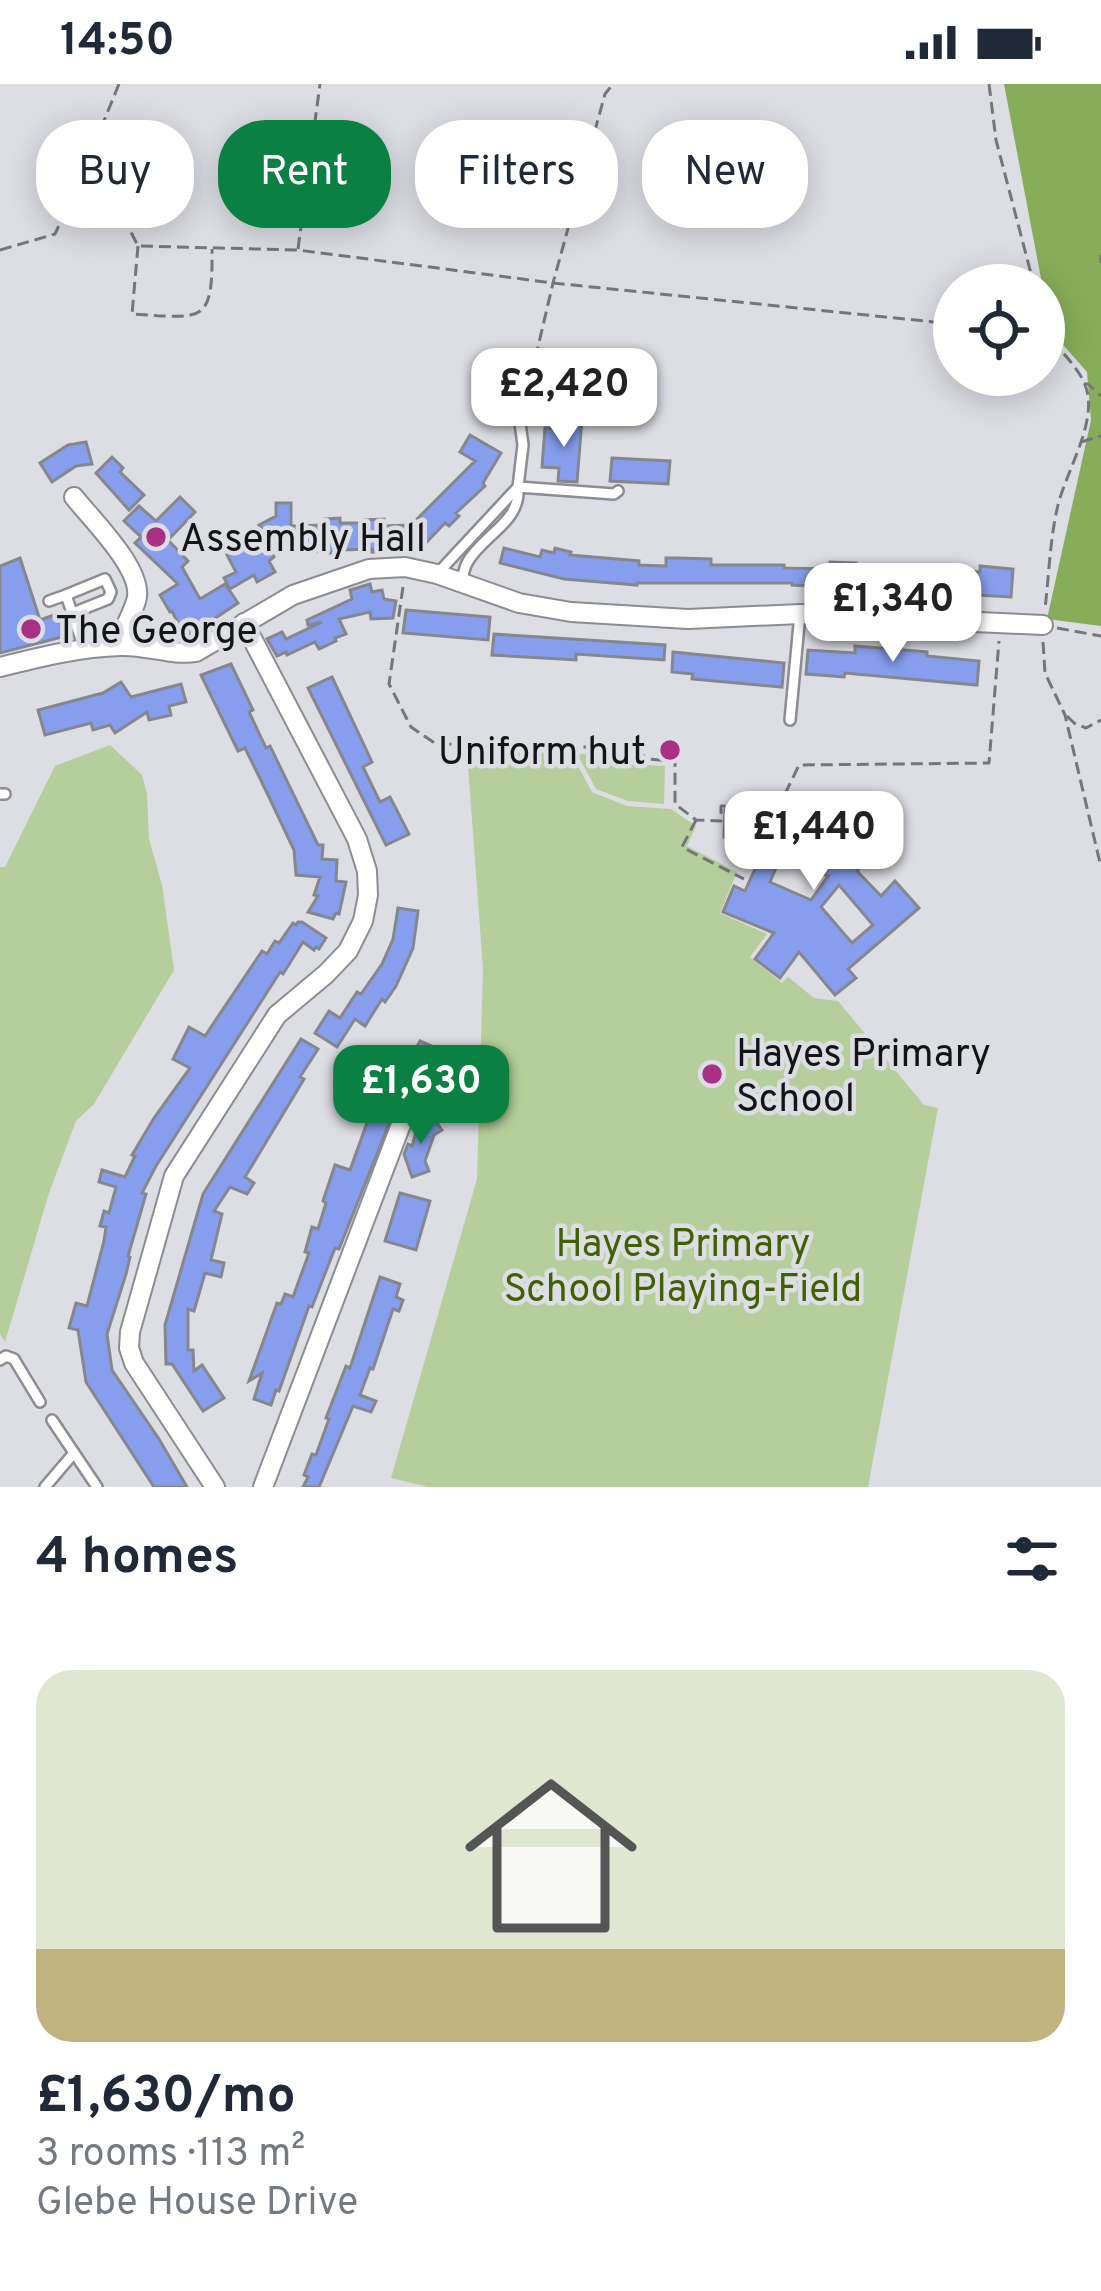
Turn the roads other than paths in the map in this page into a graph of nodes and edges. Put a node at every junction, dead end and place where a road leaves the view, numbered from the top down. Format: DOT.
graph roads {
  1 [pos="520,424"];
  2 [pos="518,487"];
  3 [pos="618,491"];
  4 [pos="74,497"];
  5 [pos="437,574"];
  6 [pos="460,583"];
  7 [pos="66,595"];
  8 [pos="49,601"];
  9 [pos="73,613"];
  10 [pos="800,614"];
  11 [pos="244,623"];
  12 [pos="1043,625"];
  13 [pos="121,646"];
  14 [pos="85,648"];
  15 [pos="0,667"];
  16 [pos="790,720"];
  17 [pos="425,1086"];
  18 [pos="0,1360"];
  19 [pos="40,1402"];
  20 [pos="52,1420"];
  21 [pos="74,1454"];
  22 [pos="45,1487"];
  23 [pos="97,1487"];
  24 [pos="215,1487"];
  25 [pos="263,1487"];
  1 -- 2 [label="lane"];
  2 -- 3 [label="lane"];
  2 -- 5 [label="lane"];
  2 -- 6 [label="lane"];
  4 -- 13 [label="street"];
  5 -- 6 [label="street"];
  5 -- 11 [label="street"];
  6 -- 10 [label="street"];
  7 -- 8 [label="lane"];
  7 -- 9 [label="lane"];
  7 -- 9 [label="lane"];
  9 -- 14 [label="lane"];
  10 -- 12 [label="street"];
  10 -- 16 [label="lane"];
  11 -- 13 [label="street"];
  11 -- 24 [label="street"];
  13 -- 14 [label="street"];
  14 -- 15 [label="street"];
  17 -- 25 [label="street"];
  18 -- 19 [label="lane"];
  20 -- 21 [label="lane"];
  21 -- 22 [label="lane"];
  21 -- 23 [label="lane"];
}
